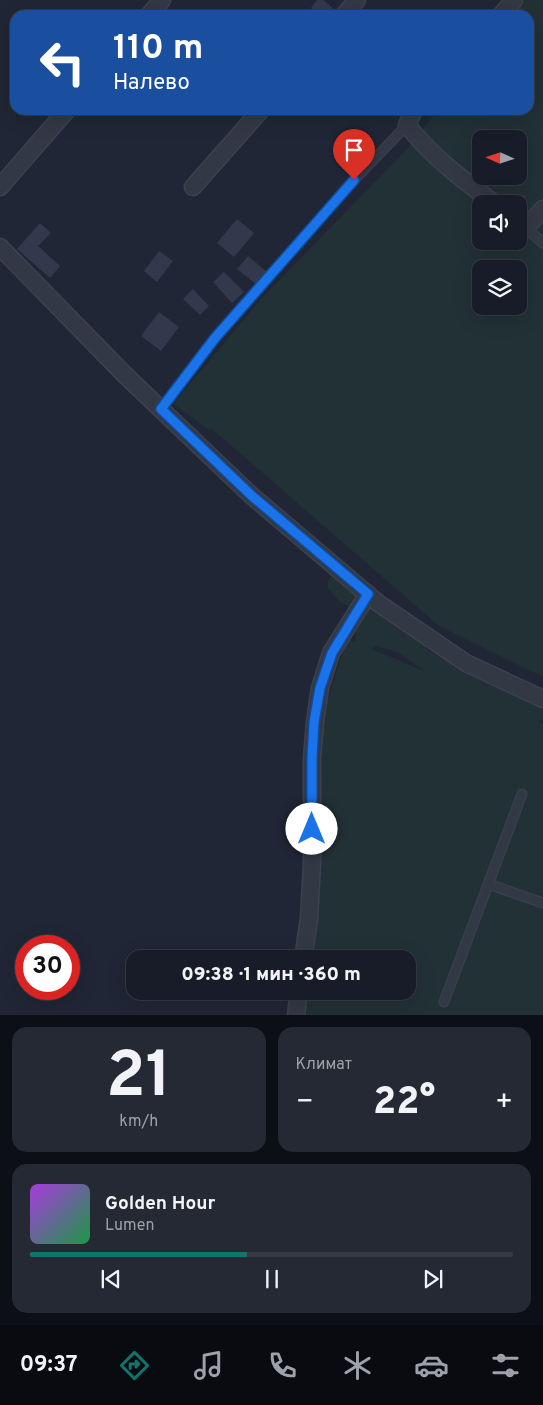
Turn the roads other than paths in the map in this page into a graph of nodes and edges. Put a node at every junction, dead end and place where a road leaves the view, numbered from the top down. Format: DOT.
graph roads {
  1 [pos="162,0"];
  2 [pos="357,0"];
  3 [pos="514,0"];
  4 [pos="153,10"];
  5 [pos="348,10"];
  6 [pos="505,10"];
  7 [pos="63,115"];
  8 [pos="257,115"];
  9 [pos="412,115"];
  10 [pos="407,126"];
  11 [pos="0,187"];
  12 [pos="193,187"];
  13 [pos="483,195"];
  14 [pos="543,209"];
  15 [pos="527,223"];
  16 [pos="527,229"];
  17 [pos="543,243"];
  18 [pos="0,247"];
  19 [pos="161,409"];
  20 [pos="368,594"];
  21 [pos="543,699"];
  22 [pos="522,794"];
  23 [pos="488,884"];
  24 [pos="543,903"];
  25 [pos="305,950"];
  26 [pos="298,1000"];
  27 [pos="444,1002"];
  28 [pos="296,1015"];
  1 -- 4 [label="street"];
  2 -- 5 [label="street"];
  3 -- 6 [label="street"];
  7 -- 11 [label="street"];
  8 -- 12 [label="street"];
  9 -- 10 [label="street"];
  10 -- 13 [label="street"];
  10 -- 19 [label="lane"];
  14 -- 15 [label="street"];
  16 -- 17 [label="lane"];
  18 -- 19 [label="street"];
  19 -- 20 [label="street"];
  20 -- 21 [label="street"];
  20 -- 25 [label="street"];
  22 -- 23 [label="lane"];
  23 -- 24 [label="lane"];
  23 -- 27 [label="lane"];
  26 -- 28 [label="street"];
}
